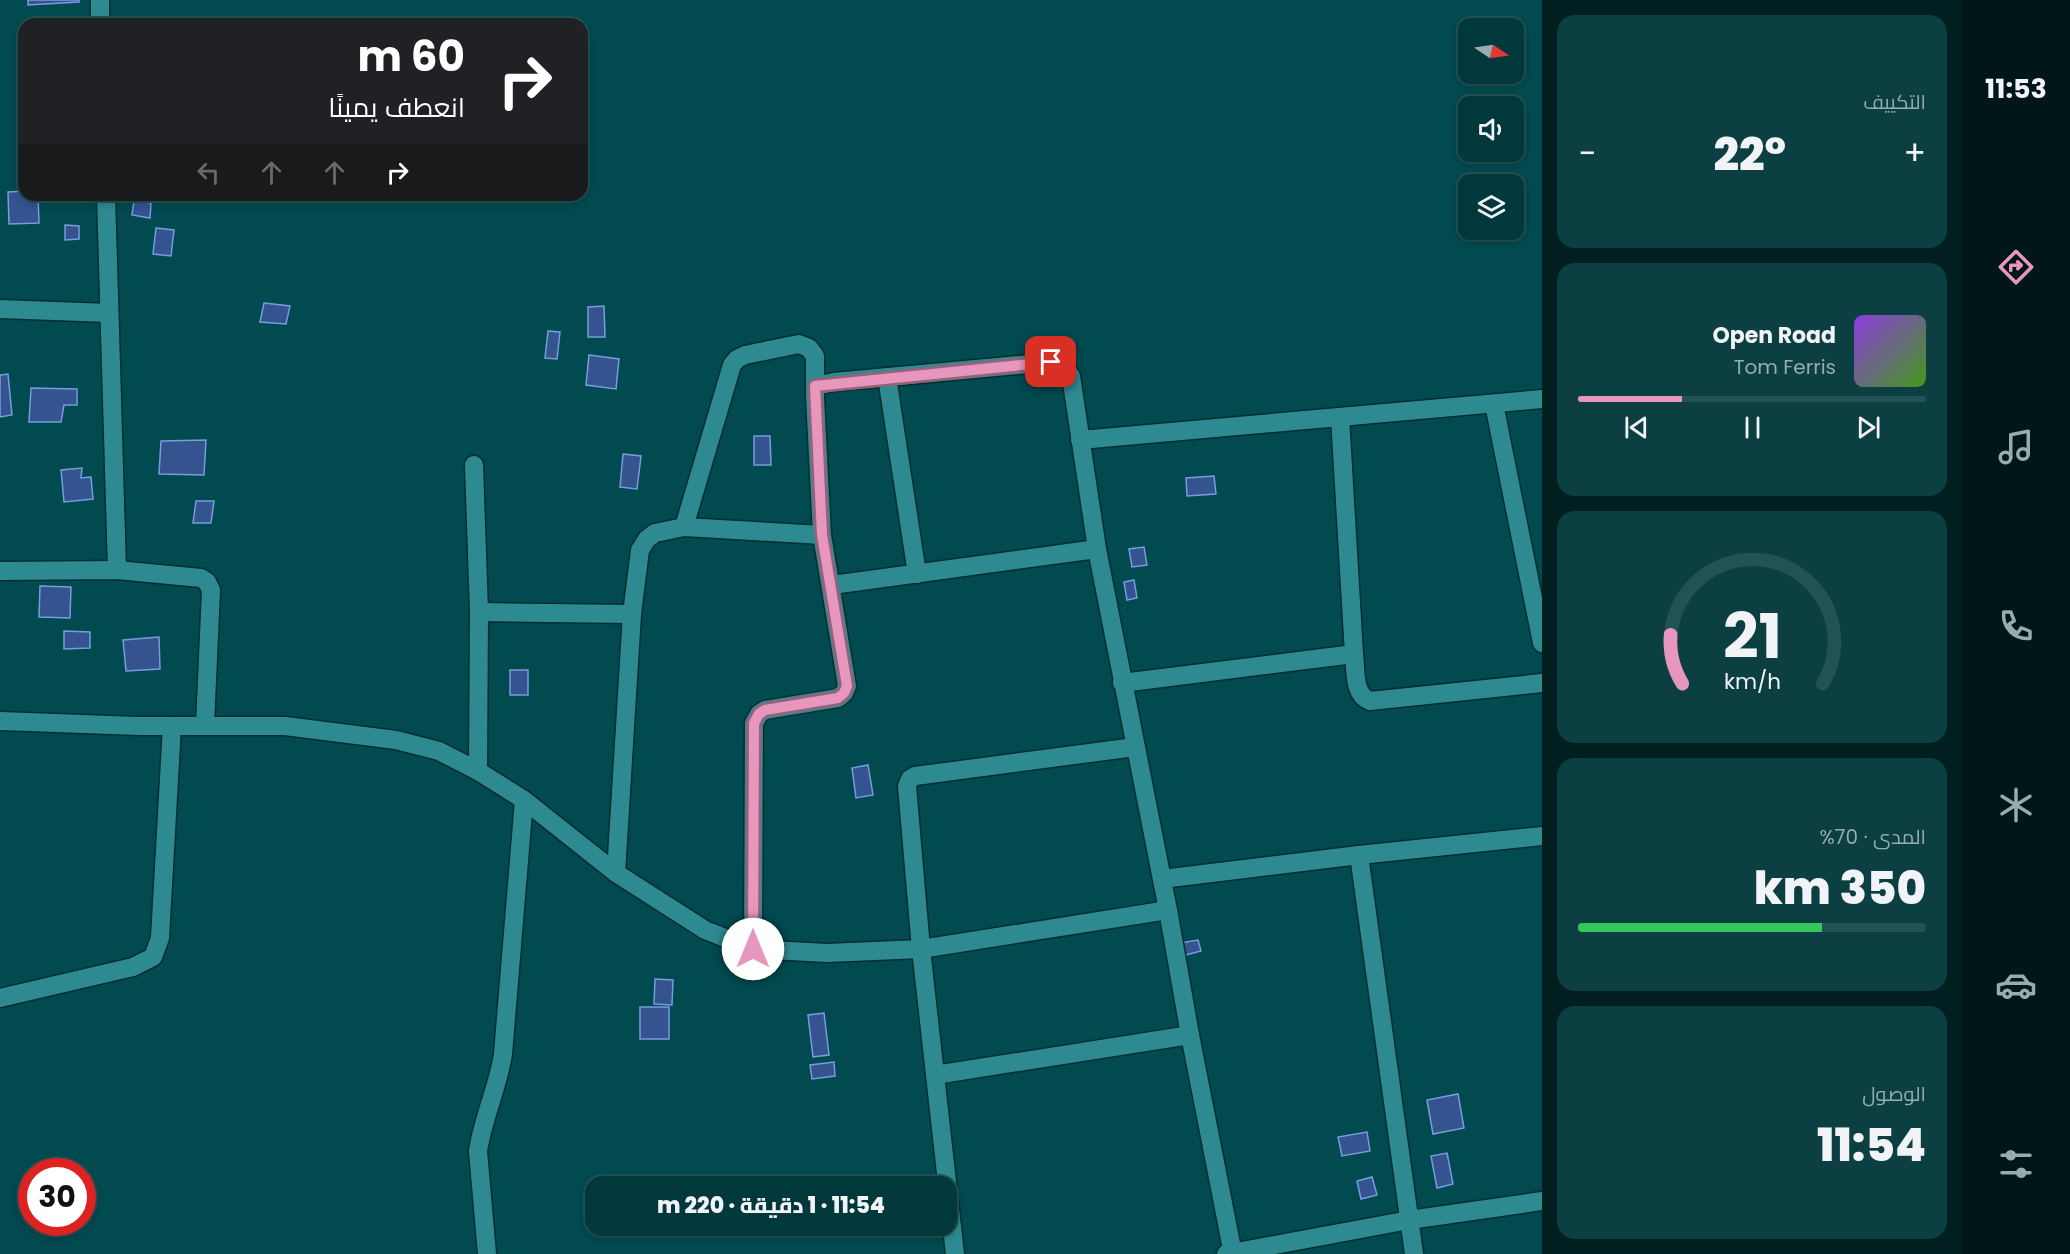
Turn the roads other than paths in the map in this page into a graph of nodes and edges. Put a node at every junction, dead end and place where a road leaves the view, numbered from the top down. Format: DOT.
graph roads {
  1 [pos="100,0"];
  2 [pos="100,18"];
  3 [pos="106,201"];
  4 [pos="0,309"];
  5 [pos="109,313"];
  6 [pos="887,378"];
  7 [pos="815,386"];
  8 [pos="1542,399"];
  9 [pos="1494,404"];
  10 [pos="1340,417"];
  11 [pos="1080,440"];
  12 [pos="474,465"];
  13 [pos="684,527"];
  14 [pos="822,535"];
  15 [pos="1097,549"];
  16 [pos="117,570"];
  17 [pos="0,571"];
  18 [pos="917,574"];
  19 [pos="832,585"];
  20 [pos="479,612"];
  21 [pos="632,614"];
  22 [pos="1542,643"];
  23 [pos="1354,654"];
  24 [pos="1122,682"];
  25 [pos="1542,683"];
  26 [pos="0,721"];
  27 [pos="205,725"];
  28 [pos="172,726"];
  29 [pos="1134,747"];
  30 [pos="478,771"];
  31 [pos="524,800"];
  32 [pos="1542,836"];
  33 [pos="1359,855"];
  34 [pos="616,873"];
  35 [pos="1162,879"];
  36 [pos="1168,910"];
  37 [pos="753,949"];
  38 [pos="921,950"];
  39 [pos="0,998"];
  40 [pos="1190,1035"];
  41 [pos="935,1075"];
  42 [pos="1542,1201"];
  43 [pos="1408,1220"];
  44 [pos="487,1254"];
  45 [pos="955,1254"];
  46 [pos="1230,1254"];
  47 [pos="1414,1254"];
  1 -- 2 [label="street"];
  3 -- 5 [label="street"];
  4 -- 5 [label="street"];
  5 -- 16 [label="street"];
  6 -- 7 [label="street"];
  6 -- 11 [label="street"];
  6 -- 18 [label="street"];
  7 -- 13 [label="street"];
  7 -- 14 [label="street"];
  8 -- 9 [label="street"];
  9 -- 10 [label="street"];
  9 -- 22 [label="street"];
  10 -- 11 [label="street"];
  10 -- 23 [label="street"];
  11 -- 15 [label="street"];
  12 -- 20 [label="street"];
  13 -- 14 [label="street"];
  13 -- 21 [label="street"];
  14 -- 19 [label="street"];
  15 -- 18 [label="street"];
  15 -- 24 [label="street"];
  16 -- 17 [label="street"];
  16 -- 27 [label="street"];
  18 -- 19 [label="street"];
  19 -- 37 [label="street"];
  20 -- 21 [label="street"];
  20 -- 30 [label="street"];
  21 -- 34 [label="street"];
  23 -- 24 [label="street"];
  23 -- 25 [label="street"];
  24 -- 29 [label="street"];
  26 -- 28 [label="street"];
  27 -- 28 [label="street"];
  27 -- 30 [label="street"];
  28 -- 39 [label="street"];
  29 -- 35 [label="street"];
  29 -- 38 [label="street"];
  30 -- 31 [label="street"];
  31 -- 34 [label="street"];
  31 -- 44 [label="street"];
  32 -- 33 [label="street"];
  33 -- 35 [label="street"];
  33 -- 43 [label="street"];
  34 -- 37 [label="street"];
  35 -- 36 [label="street"];
  36 -- 38 [label="street"];
  36 -- 40 [label="street"];
  37 -- 38 [label="street"];
  38 -- 41 [label="street"];
  40 -- 41 [label="street"];
  40 -- 46 [label="street"];
  41 -- 45 [label="street"];
  42 -- 43 [label="street"];
  43 -- 46 [label="street"];
  43 -- 47 [label="street"];
}
